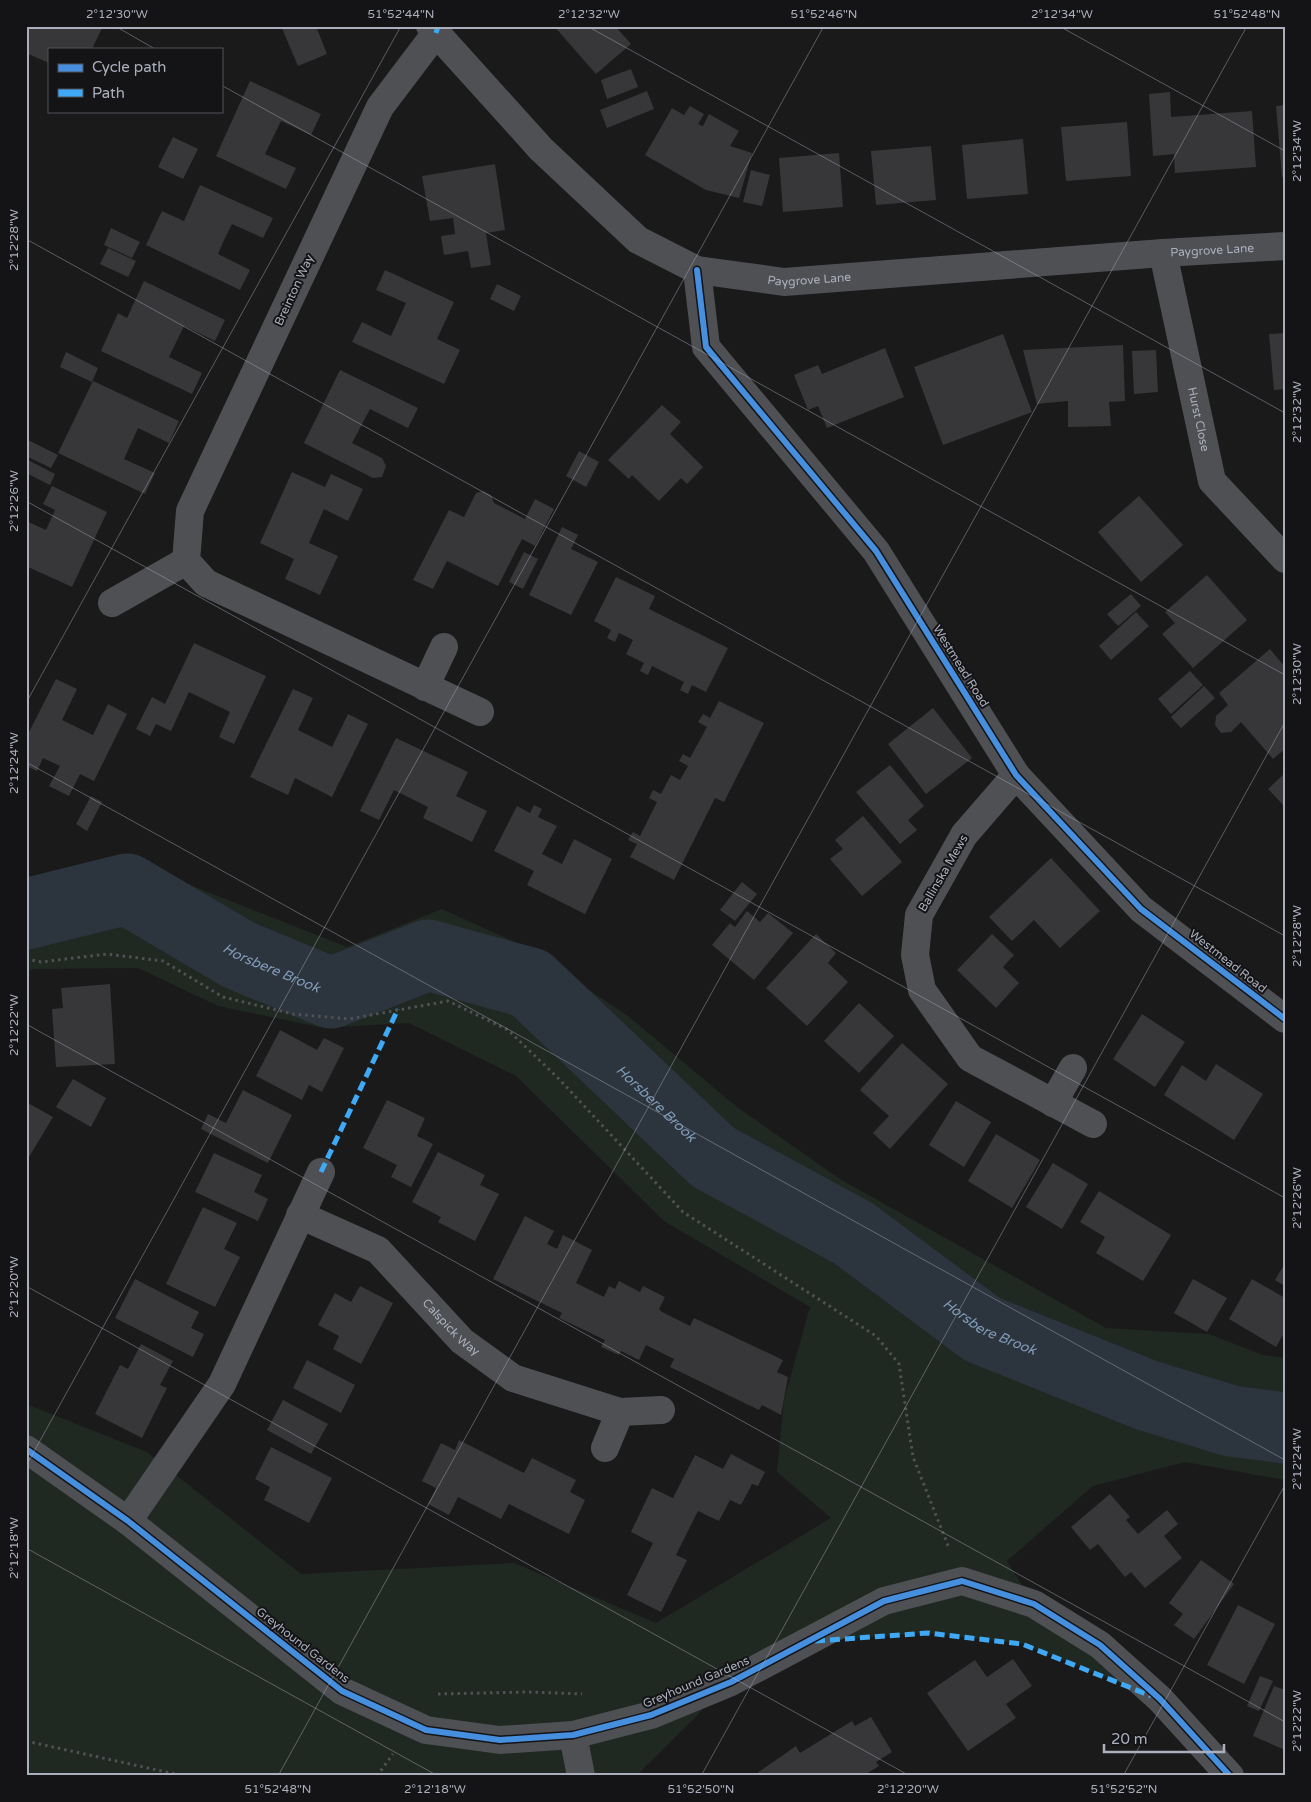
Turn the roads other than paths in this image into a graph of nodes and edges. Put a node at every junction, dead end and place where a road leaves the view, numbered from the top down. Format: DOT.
graph roads {
  1 [pos="433,30"];
  2 [pos="1285,246"];
  3 [pos="1163,253"];
  4 [pos="696,270"];
  5 [pos="1285,559"];
  6 [pos="186,561"];
  7 [pos="112,603"];
  8 [pos="444,648"];
  9 [pos="425,687"];
  10 [pos="480,712"];
  11 [pos="1016,775"];
  12 [pos="1285,1019"];
  13 [pos="1073,1068"];
  14 [pos="1053,1103"];
  15 [pos="1093,1124"];
  16 [pos="321,1172"];
  17 [pos="300,1215"];
  18 [pos="661,1410"];
  19 [pos="620,1412"];
  20 [pos="605,1448"];
  21 [pos="26,1449"];
  22 [pos="128,1522"];
  23 [pos="573,1735"];
  24 [pos="581,1776"];
  25 [pos="1230,1776"];
  1 -- 4 [label="street, Paygrove Lane"];
  1 -- 6 [label="street, Breinton Way"];
  2 -- 3 [label="street, Paygrove Lane"];
  3 -- 4 [label="street, Paygrove Lane"];
  3 -- 5 [label="street, Hurst Close"];
  4 -- 11 [label="street, Westmead Road"];
  6 -- 7 [label="street"];
  6 -- 9 [label="street"];
  8 -- 9 [label="street"];
  9 -- 10 [label="street"];
  11 -- 12 [label="street, Westmead Road"];
  11 -- 14 [label="street, Ballinska Mews"];
  13 -- 14 [label="street"];
  14 -- 15 [label="street, Ballinska Mews"];
  16 -- 17 [label="street"];
  17 -- 19 [label="street, Calspick Way"];
  17 -- 22 [label="street"];
  18 -- 19 [label="street, Calspick Way"];
  19 -- 20 [label="street"];
  21 -- 22 [label="street, Greyhound Gardens"];
  22 -- 23 [label="street, Greyhound Gardens"];
  23 -- 24 [label="street"];
  23 -- 25 [label="street, Greyhound Gardens"];
}
